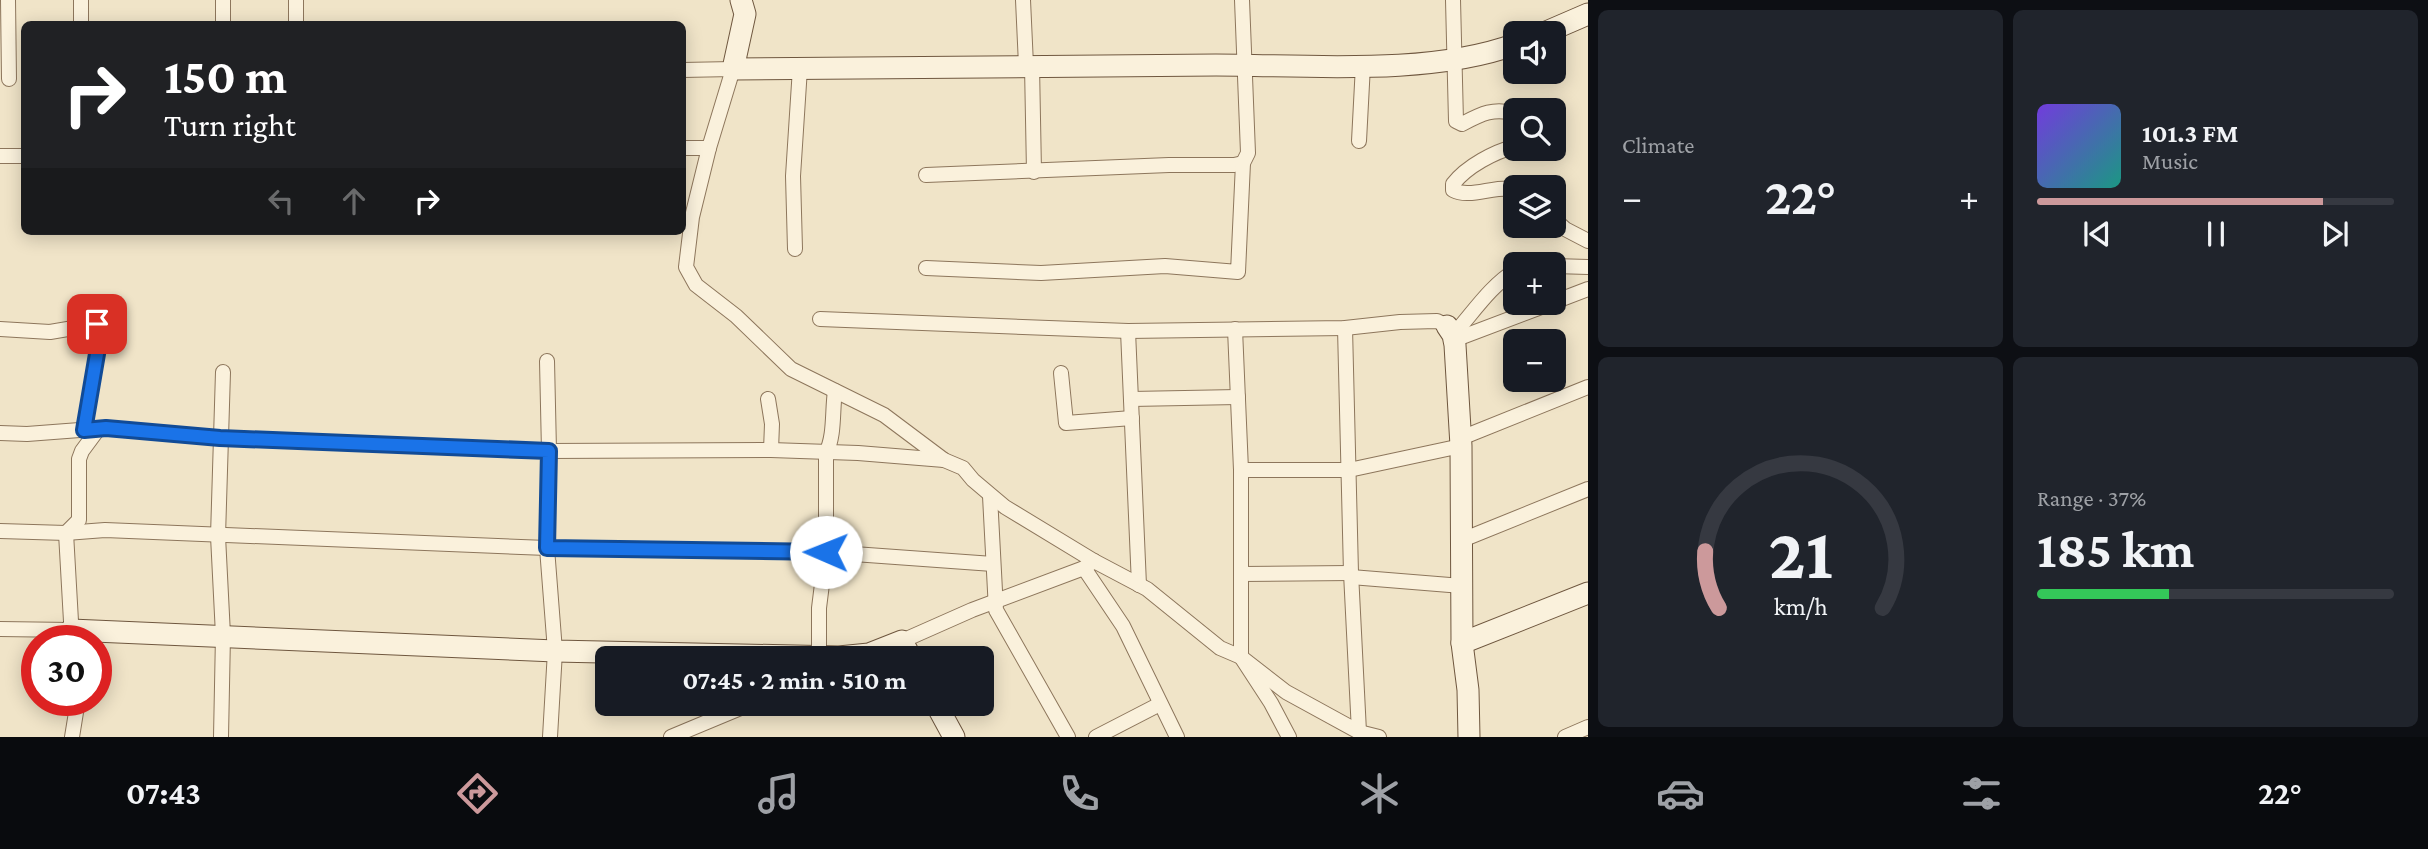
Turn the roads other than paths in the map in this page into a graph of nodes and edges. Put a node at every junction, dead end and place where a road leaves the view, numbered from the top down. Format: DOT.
graph roads {
  1 [pos="8,0"];
  2 [pos="81,0"];
  3 [pos="223,0"];
  4 [pos="296,0"];
  5 [pos="1023,0"];
  6 [pos="1242,0"];
  7 [pos="1453,0"];
  8 [pos="745,5"];
  9 [pos="1588,14"];
  10 [pos="81,21"];
  11 [pos="223,21"];
  12 [pos="296,21"];
  13 [pos="1566,24"];
  14 [pos="1503,48"];
  15 [pos="1455,58"];
  16 [pos="1029,65"];
  17 [pos="1244,65"];
  18 [pos="1363,65"];
  19 [pos="800,68"];
  20 [pos="733,69"];
  21 [pos="686,70"];
  22 [pos="4,79"];
  23 [pos="1503,111"];
  24 [pos="1359,141"];
  25 [pos="686,148"];
  26 [pos="709,148"];
  27 [pos="1503,151"];
  28 [pos="0,156"];
  29 [pos="21,156"];
  30 [pos="1243,163"];
  31 [pos="1034,172"];
  32 [pos="926,175"];
  33 [pos="1503,188"];
  34 [pos="687,217"];
  35 [pos="1566,230"];
  36 [pos="1588,241"];
  37 [pos="795,249"];
  38 [pos="1566,266"];
  39 [pos="1588,267"];
  40 [pos="926,268"];
  41 [pos="1503,280"];
  42 [pos="1588,289"];
  43 [pos="1566,297"];
  44 [pos="1512,315"];
  45 [pos="820,319"];
  46 [pos="1235,328"];
  47 [pos="1345,328"];
  48 [pos="0,330"];
  49 [pos="1128,331"];
  50 [pos="1451,334"];
  51 [pos="547,361"];
  52 [pos="223,373"];
  53 [pos="1061,373"];
  54 [pos="1588,387"];
  55 [pos="835,391"];
  56 [pos="1238,397"];
  57 [pos="768,399"];
  58 [pos="1131,399"];
  59 [pos="1132,418"];
  60 [pos="99,428"];
  61 [pos="84,430"];
  62 [pos="0,433"];
  63 [pos="220,438"];
  64 [pos="1461,442"];
  65 [pos="771,450"];
  66 [pos="549,451"];
  67 [pos="826,453"];
  68 [pos="944,460"];
  69 [pos="1241,470"];
  70 [pos="1349,470"];
  71 [pos="1588,489"];
  72 [pos="990,496"];
  73 [pos="0,531"];
  74 [pos="66,533"];
  75 [pos="218,536"];
  76 [pos="1462,540"];
  77 [pos="547,548"];
  78 [pos="826,552"];
  79 [pos="993,564"];
  80 [pos="1089,564"];
  81 [pos="1241,573"];
  82 [pos="1351,575"];
  83 [pos="1139,585"];
  84 [pos="1462,586"];
  85 [pos="1588,593"];
  86 [pos="994,601"];
  87 [pos="71,625"];
  88 [pos="0,629"];
  89 [pos="21,631"];
  90 [pos="112,635"];
  91 [pos="223,635"];
  92 [pos="1462,643"];
  93 [pos="820,646"];
  94 [pos="912,646"];
  95 [pos="555,651"];
  96 [pos="595,652"];
  97 [pos="1241,657"];
  98 [pos="1160,704"];
  99 [pos="76,716"];
  100 [pos="721,716"];
  101 [pos="943,716"];
  102 [pos="1588,727"];
  103 [pos="1359,732"];
  104 [pos="72,737"];
  105 [pos="221,737"];
  106 [pos="550,737"];
  107 [pos="671,737"];
  108 [pos="954,737"];
  109 [pos="1068,737"];
  110 [pos="1096,737"];
  111 [pos="1177,737"];
  112 [pos="1289,737"];
  113 [pos="1379,737"];
  114 [pos="1469,737"];
  115 [pos="1565,737"];
  1 -- 22 [label="street"];
  2 -- 10 [label="street"];
  3 -- 11 [label="street"];
  4 -- 12 [label="street"];
  5 -- 16 [label="street"];
  6 -- 17 [label="street"];
  7 -- 15 [label="street"];
  8 -- 20 [label="street"];
  9 -- 13 [label="street"];
  14 -- 15 [label="street"];
  15 -- 18 [label="street"];
  15 -- 23 [label="street"];
  16 -- 17 [label="street"];
  16 -- 19 [label="street"];
  16 -- 31 [label="street"];
  17 -- 18 [label="street"];
  17 -- 30 [label="street"];
  18 -- 24 [label="street"];
  19 -- 20 [label="street"];
  19 -- 37 [label="street"];
  20 -- 21 [label="street"];
  20 -- 26 [label="street"];
  25 -- 26 [label="street"];
  26 -- 34 [label="street"];
  27 -- 33 [label="street"];
  28 -- 29 [label="street"];
  30 -- 31 [label="street"];
  30 -- 40 [label="street"];
  31 -- 32 [label="street"];
  34 -- 55 [label="street"];
  35 -- 36 [label="street"];
  38 -- 39 [label="street"];
  41 -- 50 [label="street"];
  42 -- 43 [label="street"];
  44 -- 50 [label="street"];
  45 -- 49 [label="street"];
  46 -- 47 [label="street"];
  46 -- 49 [label="street"];
  46 -- 56 [label="street"];
  47 -- 50 [label="street"];
  47 -- 70 [label="street"];
  48 -- 61 [label="street"];
  49 -- 58 [label="street"];
  50 -- 64 [label="street"];
  51 -- 66 [label="street"];
  52 -- 63 [label="street"];
  53 -- 59 [label="street"];
  54 -- 64 [label="street"];
  55 -- 67 [label="street"];
  55 -- 68 [label="street"];
  56 -- 58 [label="street"];
  56 -- 69 [label="street"];
  57 -- 65 [label="street"];
  58 -- 59 [label="street"];
  59 -- 83 [label="street"];
  60 -- 61 [label="street"];
  60 -- 63 [label="street"];
  60 -- 74 [label="street"];
  61 -- 62 [label="street"];
  63 -- 66 [label="street"];
  63 -- 75 [label="street"];
  64 -- 70 [label="street"];
  64 -- 76 [label="street"];
  65 -- 66 [label="street"];
  65 -- 67 [label="street"];
  66 -- 77 [label="street"];
  67 -- 68 [label="street"];
  67 -- 78 [label="street"];
  68 -- 72 [label="street"];
  69 -- 70 [label="street"];
  69 -- 81 [label="street"];
  70 -- 82 [label="street"];
  71 -- 76 [label="street"];
  72 -- 79 [label="street"];
  72 -- 80 [label="street"];
  73 -- 74 [label="street"];
  74 -- 75 [label="street"];
  74 -- 87 [label="street"];
  75 -- 77 [label="street"];
  75 -- 91 [label="street"];
  76 -- 84 [label="street"];
  77 -- 78 [label="street"];
  77 -- 95 [label="street"];
  78 -- 79 [label="street"];
  78 -- 93 [label="street"];
  79 -- 86 [label="street"];
  80 -- 83 [label="street"];
  80 -- 86 [label="street"];
  80 -- 98 [label="street"];
  81 -- 82 [label="street"];
  81 -- 97 [label="street"];
  82 -- 84 [label="street"];
  82 -- 103 [label="street"];
  83 -- 97 [label="street"];
  84 -- 92 [label="street"];
  85 -- 92 [label="street"];
  86 -- 94 [label="street"];
  86 -- 109 [label="street"];
  88 -- 89 [label="street"];
  90 -- 91 [label="street"];
  91 -- 95 [label="street"];
  91 -- 105 [label="street"];
  92 -- 114 [label="street"];
  95 -- 96 [label="street"];
  95 -- 106 [label="street"];
  97 -- 103 [label="street"];
  97 -- 112 [label="street"];
  98 -- 110 [label="street"];
  98 -- 111 [label="street"];
  99 -- 104 [label="street"];
  100 -- 107 [label="street"];
  101 -- 108 [label="street"];
  102 -- 115 [label="street"];
  103 -- 113 [label="street"];
}
